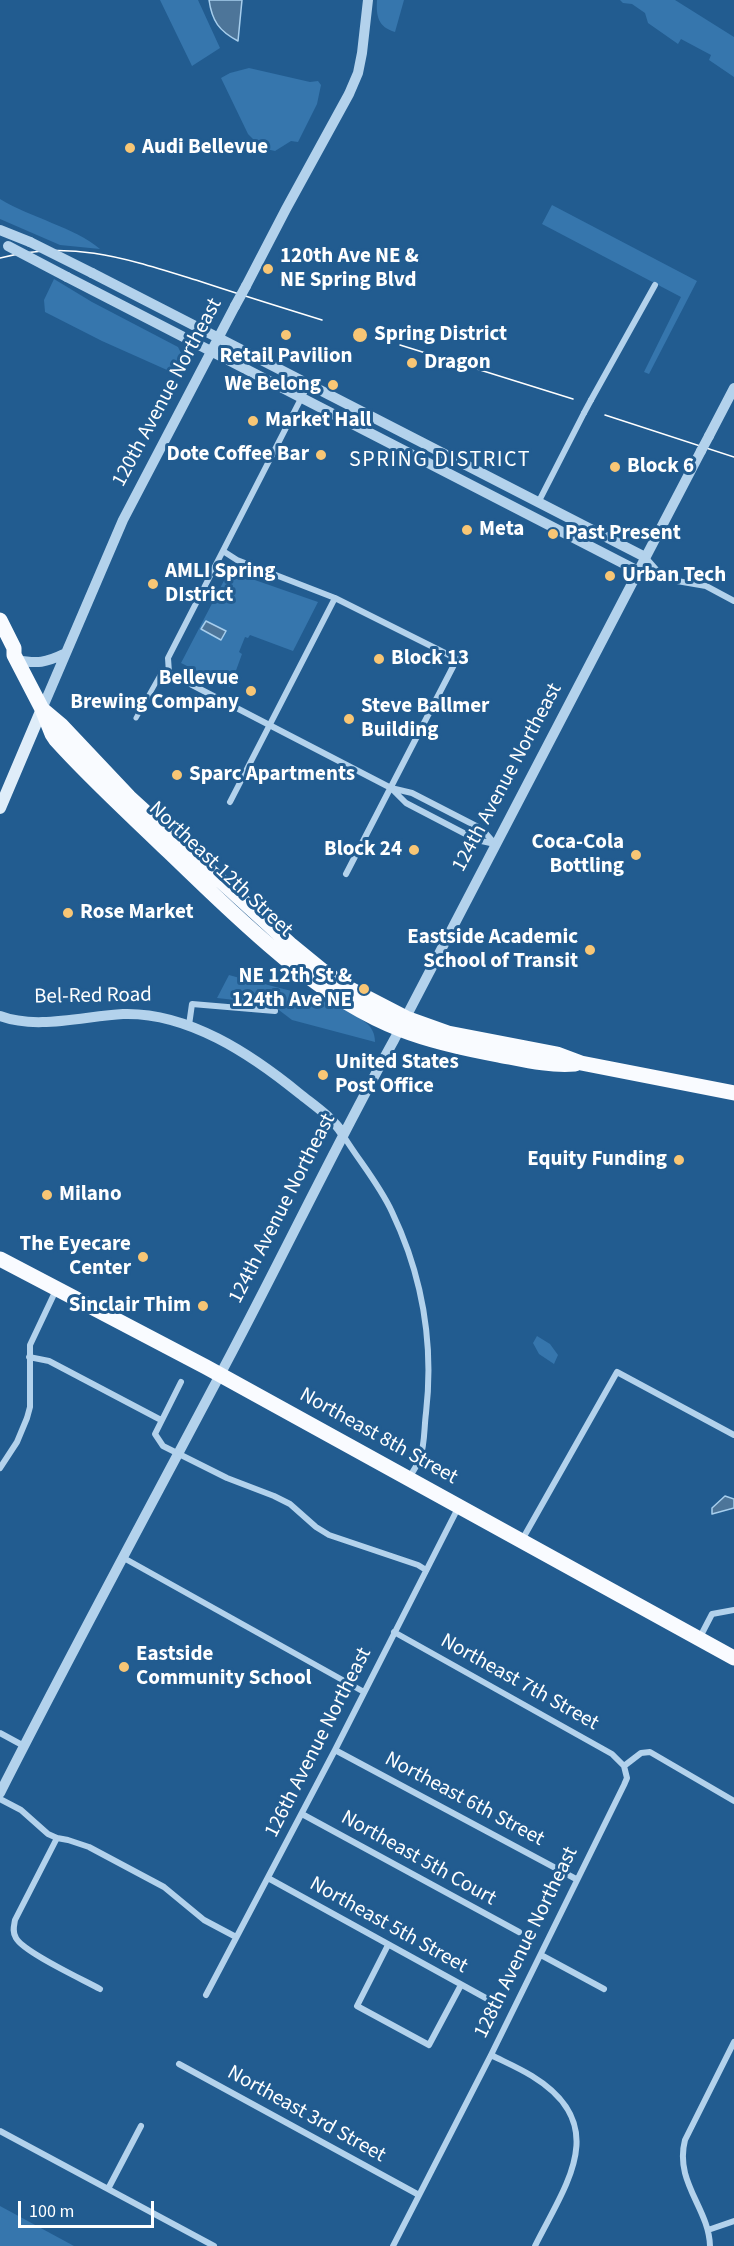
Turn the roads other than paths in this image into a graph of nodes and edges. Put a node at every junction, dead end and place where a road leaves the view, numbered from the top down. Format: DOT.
graph roads {
  1 [pos="368,0"];
  2 [pos="0,230"];
  3 [pos="4,245"];
  4 [pos="655,285"];
  5 [pos="219,337"];
  6 [pos="211,352"];
  7 [pos="309,383"];
  8 [pos="734,388"];
  9 [pos="301,398"];
  10 [pos="538,501"];
  11 [pos="223,551"];
  12 [pos="645,557"];
  13 [pos="638,571"];
  14 [pos="661,575"];
  15 [pos="335,598"];
  16 [pos="734,601"];
  17 [pos="0,620"];
  18 [pos="0,643"];
  19 [pos="66,653"];
  20 [pos="15,658"];
  21 [pos="165,669"];
  22 [pos="42,709"];
  23 [pos="136,718"];
  24 [pos="270,725"];
  25 [pos="391,788"];
  26 [pos="230,802"];
  27 [pos="0,808"];
  28 [pos="495,844"];
  29 [pos="346,874"];
  30 [pos="275,1011"];
  31 [pos="0,1016"];
  32 [pos="403,1023"];
  33 [pos="189,1025"];
  34 [pos="734,1093"];
  35 [pos="343,1134"];
  36 [pos="0,1259"];
  37 [pos="57,1288"];
  38 [pos="29,1357"];
  39 [pos="220,1374"];
  40 [pos="181,1382"];
  41 [pos="161,1420"];
  42 [pos="734,1435"];
  43 [pos="177,1453"];
  44 [pos="0,1468"];
  45 [pos="409,1478"];
  46 [pos="459,1506"];
  47 [pos="522,1541"];
  48 [pos="122,1557"];
  49 [pos="426,1570"];
  50 [pos="734,1610"];
  51 [pos="394,1632"];
  52 [pos="699,1639"];
  53 [pos="734,1658"];
  54 [pos="364,1692"];
  55 [pos="0,1733"];
  56 [pos="24,1746"];
  57 [pos="335,1750"];
  58 [pos="624,1766"];
  59 [pos="0,1793"];
  60 [pos="0,1799"];
  61 [pos="734,1801"];
  62 [pos="302,1814"];
  63 [pos="57,1838"];
  64 [pos="268,1878"];
  65 [pos="576,1879"];
  66 [pos="519,1932"];
  67 [pos="236,1937"];
  68 [pos="388,1945"];
  69 [pos="541,1955"];
  70 [pos="461,1985"];
  71 [pos="100,1989"];
  72 [pos="604,1989"];
  73 [pos="206,1995"];
  74 [pos="493,2002"];
  75 [pos="734,2042"];
  76 [pos="491,2055"];
  77 [pos="179,2064"];
  78 [pos="141,2126"];
  79 [pos="0,2131"];
  80 [pos="108,2189"];
  81 [pos="418,2195"];
  82 [pos="734,2221"];
  83 [pos="708,2230"];
  84 [pos="214,2246"];
  85 [pos="393,2246"];
  86 [pos="535,2246"];
  87 [pos="710,2246"];
  1 -- 5 [label="street, 120th Avenue Northeast, bridge"];
  2 -- 5 [label="street, bridge"];
  3 -- 6 [label="street, bridge"];
  4 -- 10 [label="street, bridge"];
  5 -- 6 [label="street, 120th Avenue Northeast"];
  5 -- 7 [label="street"];
  6 -- 9 [label="street"];
  6 -- 19 [label="street, 120th Avenue Northeast"];
  7 -- 9 [label="street"];
  7 -- 10 [label="street"];
  8 -- 12 [label="street, 124th Avenue Northeast, bridge"];
  9 -- 11 [label="street"];
  9 -- 13 [label="street"];
  10 -- 12 [label="street"];
  11 -- 15 [label="street"];
  11 -- 21 [label="street"];
  12 -- 13 [label="street, 124th Avenue Northeast"];
  12 -- 14 [label="street"];
  13 -- 14 [label="street"];
  13 -- 28 [label="street, 124th Avenue Northeast"];
  14 -- 16 [label="street"];
  15 -- 24 [label="street"];
  15 -- 25 [label="street"];
  17 -- 20 [label="main road, Northeast 12th Street"];
  18 -- 20 [label="main road, Northeast 12th Street"];
  19 -- 20 [label="street"];
  19 -- 22 [label="street, 120th Avenue Northeast"];
  20 -- 22 [label="main road, Northeast 12th Street"];
  21 -- 23 [label="street"];
  21 -- 24 [label="street"];
  22 -- 27 [label="main road, 120th Avenue Northeast"];
  22 -- 32 [label="main road, Northeast 12th Street"];
  24 -- 25 [label="street"];
  24 -- 26 [label="street"];
  25 -- 28 [label="street"];
  25 -- 28 [label="street"];
  25 -- 29 [label="street"];
  28 -- 32 [label="street, 124th Avenue Northeast"];
  30 -- 33 [label="street"];
  31 -- 33 [label="street, Bel-Red Road"];
  32 -- 34 [label="main road"];
  32 -- 35 [label="street, 124th Avenue Northeast"];
  33 -- 35 [label="street, Bel-Red Road"];
  35 -- 39 [label="street, 124th Avenue Northeast"];
  35 -- 45 [label="street"];
  36 -- 37 [label="main road, Northeast 8th Street"];
  37 -- 38 [label="street"];
  37 -- 39 [label="main road, Northeast 8th Street"];
  38 -- 41 [label="street"];
  38 -- 44 [label="street"];
  39 -- 43 [label="street, 124th Avenue Northeast"];
  39 -- 45 [label="main road, Northeast 8th Street"];
  40 -- 41 [label="street"];
  41 -- 43 [label="street"];
  42 -- 47 [label="street"];
  43 -- 48 [label="street, 124th Avenue Northeast"];
  43 -- 49 [label="street"];
  45 -- 46 [label="main road, Northeast 8th Street"];
  46 -- 47 [label="main road, Northeast 8th Street"];
  46 -- 49 [label="street, 126th Avenue Northeast"];
  47 -- 52 [label="main road, Northeast 8th Street"];
  48 -- 54 [label="street"];
  48 -- 56 [label="street, 124th Avenue Northeast"];
  49 -- 51 [label="street, 126th Avenue Northeast"];
  50 -- 52 [label="street"];
  51 -- 54 [label="street, 126th Avenue Northeast"];
  51 -- 58 [label="street, Northeast 7th Street"];
  52 -- 53 [label="main road, Northeast 8th Street"];
  54 -- 57 [label="street, 126th Avenue Northeast"];
  55 -- 56 [label="street"];
  56 -- 59 [label="street, 124th Avenue Northeast"];
  57 -- 62 [label="street, 126th Avenue Northeast"];
  57 -- 65 [label="street, Northeast 6th Street"];
  58 -- 61 [label="street"];
  58 -- 65 [label="street, 128th Avenue Northeast"];
  60 -- 63 [label="street"];
  62 -- 64 [label="street, 126th Avenue Northeast"];
  62 -- 66 [label="street, Northeast 5th Court"];
  63 -- 67 [label="street"];
  63 -- 71 [label="street"];
  64 -- 67 [label="street, 126th Avenue Northeast"];
  64 -- 68 [label="street, Northeast 5th Street"];
  65 -- 69 [label="street, 128th Avenue Northeast"];
  67 -- 73 [label="street, 126th Avenue Northeast"];
  68 -- 70 [label="street, Northeast 5th Street"];
  68 -- 70 [label="street"];
  69 -- 72 [label="street"];
  69 -- 76 [label="street, 128th Avenue Northeast"];
  70 -- 74 [label="street, Northeast 5th Street"];
  75 -- 83 [label="street"];
  76 -- 81 [label="street, 128th Avenue Northeast"];
  76 -- 86 [label="street"];
  77 -- 81 [label="street, Northeast 3rd Street"];
  78 -- 80 [label="street"];
  79 -- 80 [label="street"];
  80 -- 84 [label="street"];
  81 -- 85 [label="street, 128th Avenue Northeast"];
  82 -- 83 [label="street"];
  83 -- 87 [label="street"];
}
